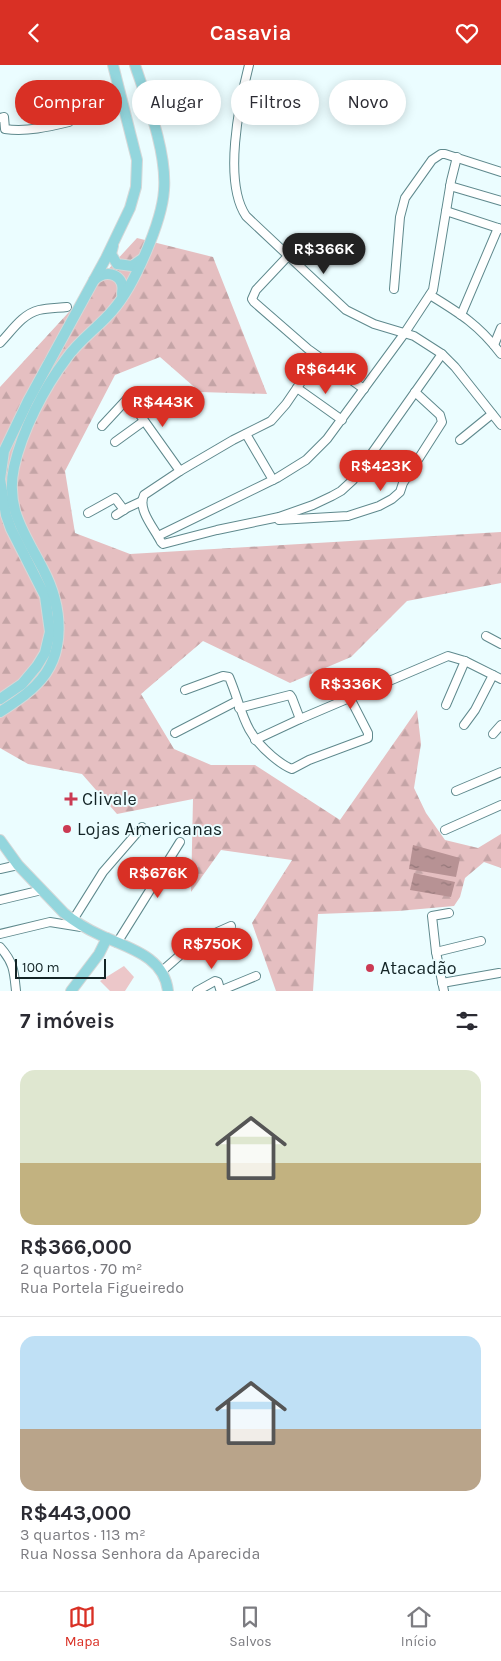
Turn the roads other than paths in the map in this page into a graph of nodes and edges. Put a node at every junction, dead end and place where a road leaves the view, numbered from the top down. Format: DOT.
graph roads {
  1 [pos="113,65"];
  2 [pos="135,65"];
  3 [pos="249,65"];
  4 [pos="2,117"];
  5 [pos="55,125"];
  6 [pos="457,157"];
  7 [pos="501,172"];
  8 [pos="450,186"];
  9 [pos="501,201"];
  10 [pos="446,211"];
  11 [pos="500,228"];
  12 [pos="114,240"];
  13 [pos="144,256"];
  14 [pos="288,256"];
  15 [pos="91,283"];
  16 [pos="394,289"];
  17 [pos="430,295"];
  18 [pos="118,304"];
  19 [pos="67,307"];
  20 [pos="461,315"];
  21 [pos="501,329"];
  22 [pos="404,334"];
  23 [pos="0,343"];
  24 [pos="494,345"];
  25 [pos="442,354"];
  26 [pos="501,354"];
  27 [pos="318,357"];
  28 [pos="297,388"];
  29 [pos="364,389"];
  30 [pos="165,391"];
  31 [pos="415,393"];
  32 [pos="133,406"];
  33 [pos="492,414"];
  34 [pos="342,420"];
  35 [pos="144,421"];
  36 [pos="501,425"];
  37 [pos="102,426"];
  38 [pos="246,434"];
  39 [pos="460,440"];
  40 [pos="115,441"];
  41 [pos="180,471"];
  42 [pos="273,480"];
  43 [pos="142,501"];
  44 [pos="124,510"];
  45 [pos="88,513"];
  46 [pos="116,515"];
  47 [pos="267,521"];
  48 [pos="158,536"];
  49 [pos="486,636"];
  50 [pos="501,644"];
  51 [pos="465,661"];
  52 [pos="493,675"];
  53 [pos="501,679"];
  54 [pos="185,690"];
  55 [pos="350,697"];
  56 [pos="0,699"];
  57 [pos="238,705"];
  58 [pos="446,705"];
  59 [pos="0,712"];
  60 [pos="300,719"];
  61 [pos="464,725"];
  62 [pos="501,725"];
  63 [pos="175,733"];
  64 [pos="493,734"];
  65 [pos="255,741"];
  66 [pos="501,773"];
  67 [pos="456,791"];
  68 [pos="501,805"];
  69 [pos="142,827"];
  70 [pos="446,830"];
  71 [pos="0,840"];
  72 [pos="180,842"];
  73 [pos="18,865"];
  74 [pos="0,869"];
  75 [pos="42,890"];
  76 [pos="0,900"];
  77 [pos="57,905"];
  78 [pos="449,913"];
  79 [pos="72,920"];
  80 [pos="50,922"];
  81 [pos="231,926"];
  82 [pos="86,928"];
  83 [pos="0,934"];
  84 [pos="104,937"];
  85 [pos="481,941"];
  86 [pos="117,943"];
  87 [pos="0,947"];
  88 [pos="135,951"];
  89 [pos="98,952"];
  90 [pos="436,952"];
  91 [pos="162,971"];
  92 [pos="499,973"];
  93 [pos="256,977"];
  94 [pos="443,987"];
  95 [pos="16,991"];
  96 [pos="71,991"];
  97 [pos="168,991"];
  98 [pos="197,991"];
  1 -- 12 [label="main road"];
  2 -- 13 [label="main road"];
  3 -- 14 [label="street"];
  4 -- 5 [label="street"];
  6 -- 7 [label="street"];
  6 -- 8 [label="street"];
  6 -- 16 [label="street"];
  8 -- 9 [label="street"];
  8 -- 10 [label="street"];
  10 -- 11 [label="street"];
  10 -- 17 [label="street"];
  11 -- 20 [label="street"];
  12 -- 13 [label="main road"];
  12 -- 15 [label="main road"];
  13 -- 18 [label="main road"];
  14 -- 22 [label="street"];
  14 -- 27 [label="street"];
  15 -- 18 [label="main road"];
  15 -- 56 [label="main road"];
  17 -- 20 [label="street"];
  17 -- 22 [label="street"];
  18 -- 59 [label="main road"];
  19 -- 23 [label="street"];
  20 -- 24 [label="street"];
  21 -- 24 [label="street"];
  22 -- 25 [label="street"];
  22 -- 29 [label="street"];
  24 -- 26 [label="street"];
  25 -- 31 [label="street"];
  25 -- 33 [label="street"];
  27 -- 28 [label="street"];
  27 -- 29 [label="street"];
  28 -- 34 [label="street"];
  28 -- 38 [label="street"];
  29 -- 34 [label="street"];
  30 -- 32 [label="street"];
  31 -- 47 [label="street"];
  31 -- 47 [label="street"];
  32 -- 35 [label="street"];
  32 -- 37 [label="street"];
  33 -- 36 [label="street"];
  33 -- 39 [label="street"];
  34 -- 42 [label="street"];
  35 -- 40 [label="street"];
  35 -- 41 [label="street"];
  38 -- 41 [label="street"];
  38 -- 42 [label="street"];
  41 -- 43 [label="street"];
  42 -- 48 [label="street"];
  43 -- 44 [label="street"];
  43 -- 48 [label="street"];
  44 -- 45 [label="street"];
  44 -- 46 [label="street"];
  47 -- 48 [label="street"];
  49 -- 50 [label="street"];
  51 -- 52 [label="street"];
  51 -- 55 [label="street"];
  51 -- 58 [label="street"];
  52 -- 53 [label="street"];
  52 -- 61 [label="street"];
  54 -- 57 [label="street"];
  55 -- 60 [label="street"];
  55 -- 65 [label="street"];
  57 -- 60 [label="street"];
  57 -- 63 [label="street"];
  57 -- 65 [label="street"];
  60 -- 65 [label="street"];
  62 -- 64 [label="street"];
  66 -- 67 [label="street"];
  68 -- 70 [label="street"];
  69 -- 79 [label="street"];
  71 -- 73 [label="main road"];
  72 -- 86 [label="street"];
  73 -- 74 [label="street"];
  73 -- 75 [label="main road"];
  75 -- 76 [label="street"];
  75 -- 77 [label="main road"];
  77 -- 79 [label="main road"];
  77 -- 80 [label="street"];
  78 -- 90 [label="street"];
  79 -- 82 [label="main road"];
  80 -- 82 [label="street"];
  80 -- 83 [label="street"];
  81 -- 91 [label="street"];
  82 -- 84 [label="main road"];
  82 -- 89 [label="main road"];
  84 -- 86 [label="main road"];
  84 -- 89 [label="main road"];
  85 -- 90 [label="street"];
  86 -- 88 [label="main road"];
  87 -- 95 [label="street"];
  88 -- 89 [label="main road"];
  88 -- 91 [label="main road"];
  89 -- 96 [label="main road"];
  90 -- 94 [label="street"];
  91 -- 97 [label="main road"];
  92 -- 94 [label="street"];
  93 -- 98 [label="street"];
}
